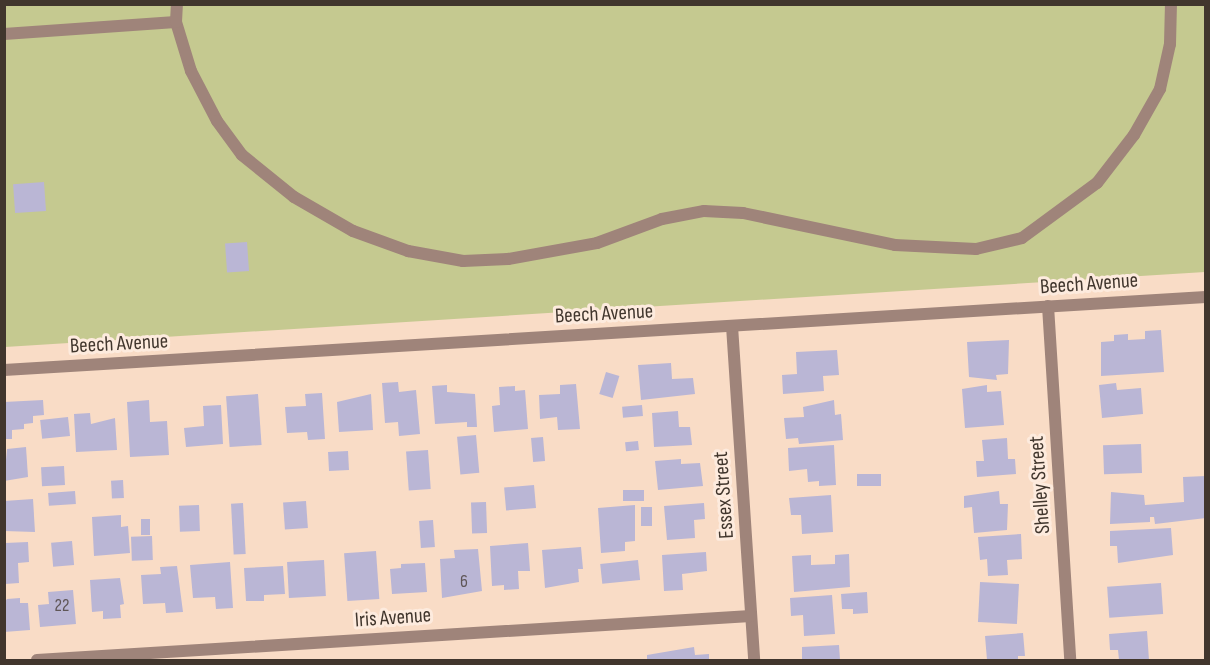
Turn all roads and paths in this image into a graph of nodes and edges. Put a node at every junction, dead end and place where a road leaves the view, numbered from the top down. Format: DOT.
graph roads {
  1 [pos="177,4"];
  2 [pos="1171,4"];
  3 [pos="176,22"];
  4 [pos="4,34"];
  5 [pos="1206,297"];
  6 [pos="1048,306"];
  7 [pos="732,326"];
  8 [pos="4,370"];
  9 [pos="751,616"];
  10 [pos="37,660"];
  11 [pos="754,660"];
  12 [pos="1070,660"];
  1 -- 3 [label="street"];
  2 -- 3 [label="street"];
  3 -- 4 [label="street"];
  5 -- 6 [label="street, Beech Avenue"];
  6 -- 7 [label="street, Beech Avenue"];
  6 -- 12 [label="street, Shelley Street"];
  7 -- 8 [label="street, Beech Avenue"];
  7 -- 9 [label="street, Essex Street"];
  9 -- 10 [label="street, Iris Avenue"];
  9 -- 11 [label="street, Essex Street"];
}
